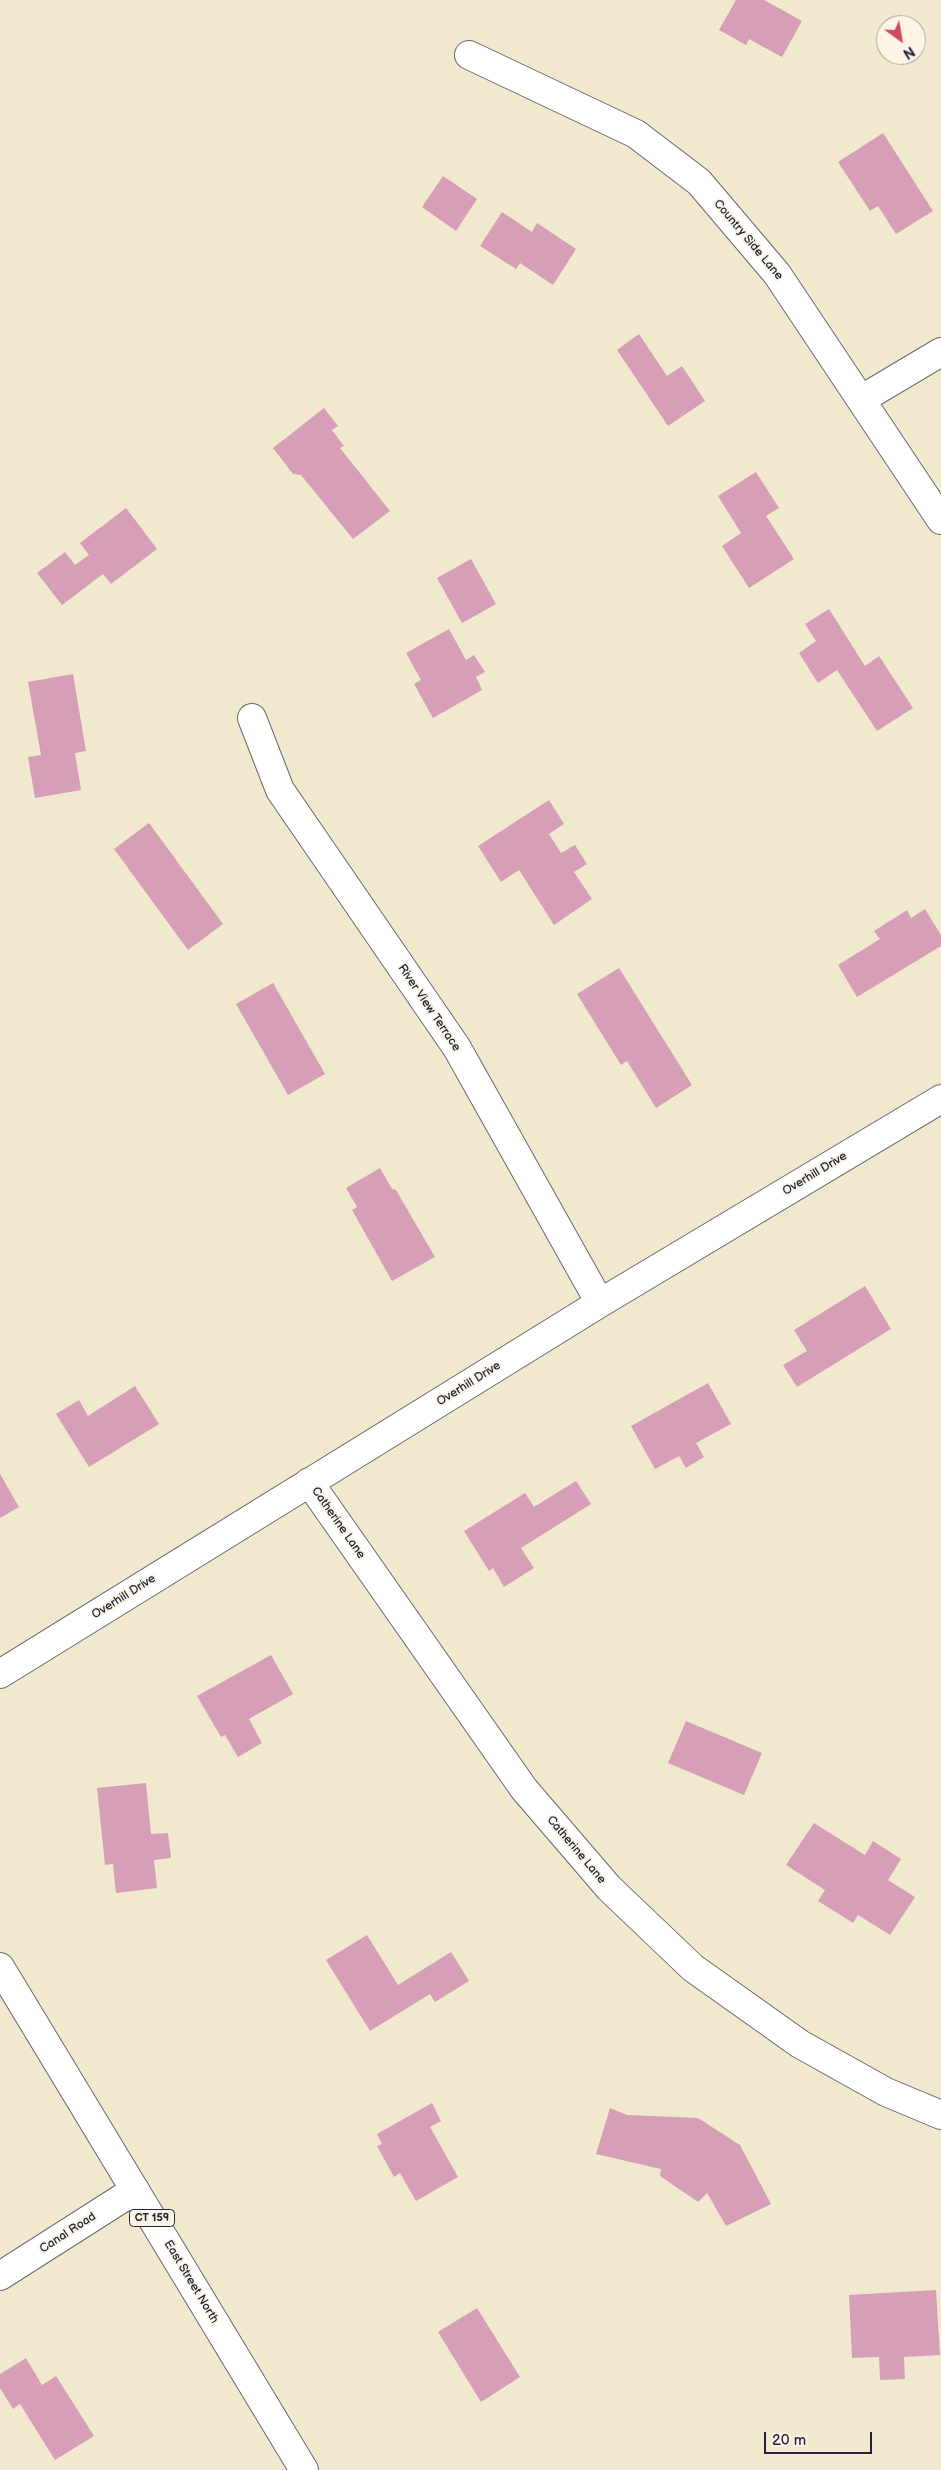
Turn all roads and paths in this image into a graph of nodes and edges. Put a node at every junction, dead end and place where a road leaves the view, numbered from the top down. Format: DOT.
graph roads {
  1 [pos="469,55"];
  2 [pos="941,352"];
  3 [pos="862,399"];
  4 [pos="941,520"];
  5 [pos="252,718"];
  6 [pos="941,1099"];
  7 [pos="600,1303"];
  8 [pos="309,1482"];
  9 [pos="0,1674"];
  10 [pos="0,1967"];
  11 [pos="941,2115"];
  12 [pos="135,2190"];
  13 [pos="0,2276"];
  14 [pos="304,2470"];
  1 -- 3 [label="street, Country Side Lane"];
  2 -- 3 [label="street"];
  3 -- 4 [label="street, Country Side Lane"];
  5 -- 7 [label="street, River View Terrace"];
  6 -- 7 [label="street, Overhill Drive"];
  7 -- 8 [label="street, Overhill Drive"];
  8 -- 9 [label="street, Overhill Drive"];
  8 -- 11 [label="street, Catherine Lane"];
  10 -- 12 [label="street, East Street North / CT 159"];
  12 -- 13 [label="street, Canal Road"];
  12 -- 14 [label="street, East Street North / CT 159"];
}
